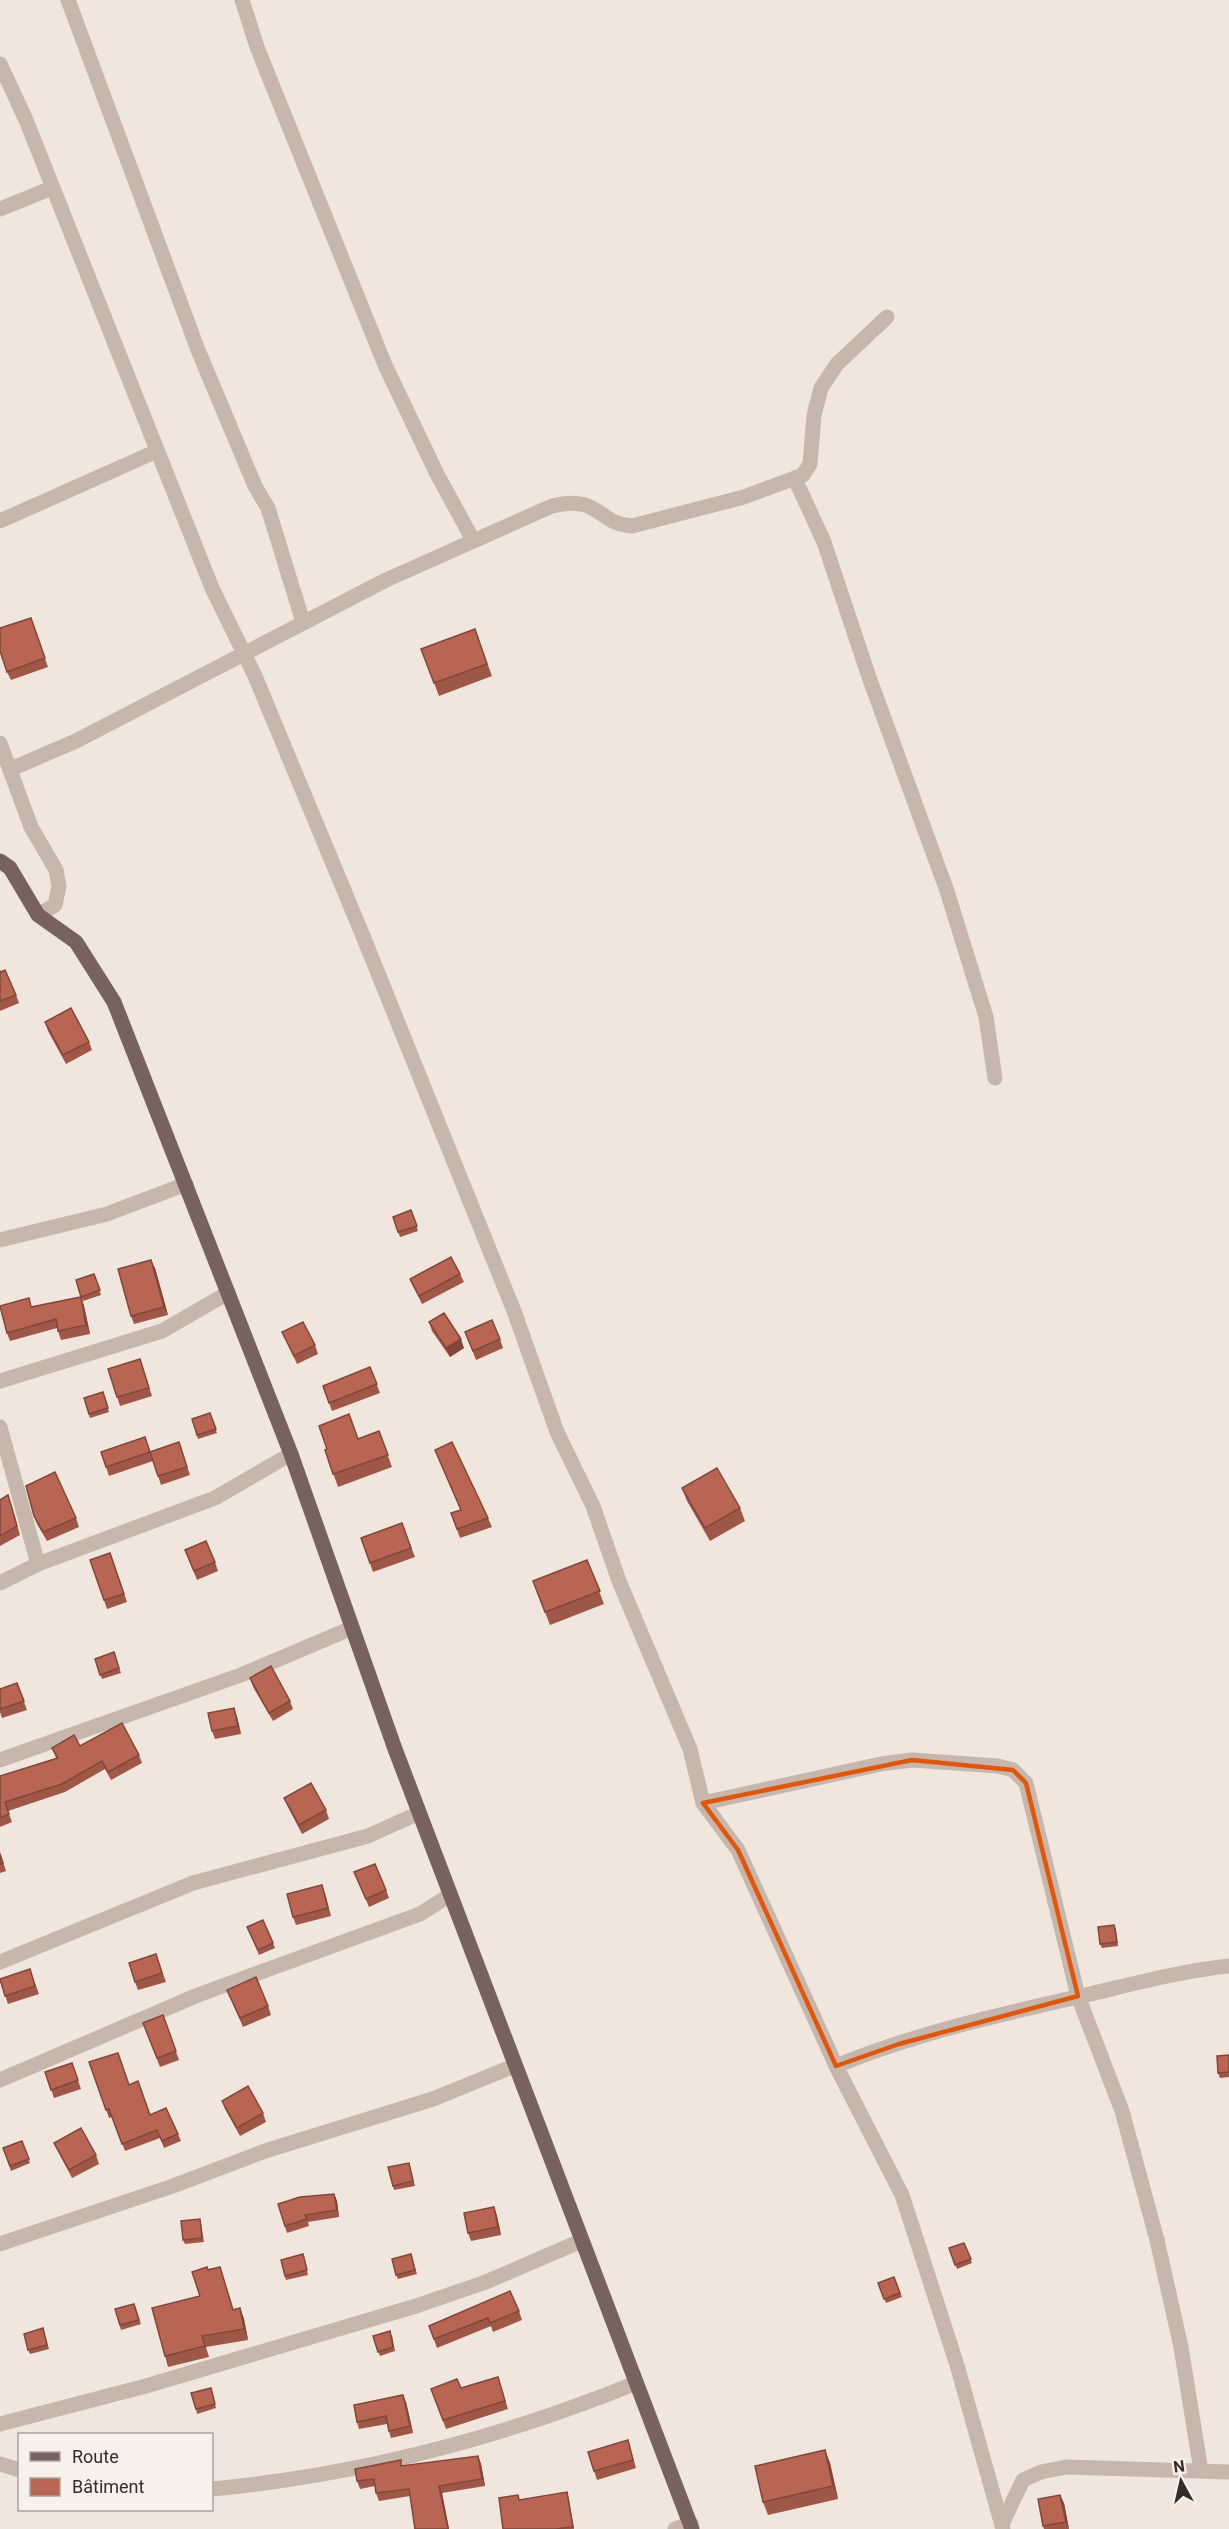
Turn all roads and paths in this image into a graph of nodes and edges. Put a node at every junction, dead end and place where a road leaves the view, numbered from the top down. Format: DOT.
graph roads {
  1 [pos="68,0"];
  2 [pos="242,0"];
  3 [pos="0,64"];
  4 [pos="52,188"];
  5 [pos="0,209"];
  6 [pos="887,317"];
  7 [pos="157,451"];
  8 [pos="795,479"];
  9 [pos="0,521"];
  10 [pos="473,540"];
  11 [pos="303,622"];
  12 [pos="245,655"];
  13 [pos="0,743"];
  14 [pos="11,769"];
  15 [pos="0,861"];
  16 [pos="38,915"];
  17 [pos="995,1078"];
  18 [pos="186,1184"];
  19 [pos="0,1240"];
  20 [pos="228,1293"];
  21 [pos="0,1381"];
  22 [pos="0,1427"];
  23 [pos="291,1454"];
  24 [pos="38,1564"];
  25 [pos="0,1583"];
  26 [pos="352,1628"];
  27 [pos="0,1760"];
  28 [pos="703,1803"];
  29 [pos="419,1814"];
  30 [pos="450,1895"];
  31 [pos="0,1962"];
  32 [pos="1229,1966"];
  33 [pos="1078,1996"];
  34 [pos="514,2066"];
  35 [pos="836,2066"];
  36 [pos="0,2080"];
  37 [pos="581,2241"];
  38 [pos="0,2244"];
  39 [pos="636,2383"];
  40 [pos="0,2424"];
  41 [pos="0,2464"];
  42 [pos="18,2469"];
  43 [pos="1201,2471"];
  44 [pos="1229,2472"];
  45 [pos="213,2489"];
  46 [pos="692,2526"];
  47 [pos="1003,2526"];
  48 [pos="675,2529"];
  1 -- 11 [label="street"];
  2 -- 10 [label="street"];
  3 -- 4 [label="street"];
  4 -- 5 [label="street"];
  4 -- 7 [label="street"];
  6 -- 8 [label="street"];
  7 -- 9 [label="street"];
  7 -- 12 [label="street"];
  8 -- 10 [label="street"];
  8 -- 17 [label="street"];
  10 -- 11 [label="street"];
  11 -- 12 [label="street"];
  12 -- 14 [label="street"];
  12 -- 28 [label="street"];
  13 -- 14 [label="street"];
  14 -- 16 [label="street"];
  15 -- 16 [label="main road"];
  16 -- 18 [label="main road"];
  18 -- 19 [label="street"];
  18 -- 20 [label="main road"];
  20 -- 21 [label="street"];
  20 -- 23 [label="main road"];
  22 -- 24 [label="street"];
  23 -- 24 [label="street"];
  23 -- 26 [label="main road"];
  24 -- 25 [label="street"];
  26 -- 27 [label="street"];
  26 -- 29 [label="main road"];
  28 -- 33 [label="street"];
  28 -- 35 [label="street"];
  29 -- 30 [label="main road"];
  29 -- 31 [label="street"];
  30 -- 34 [label="main road"];
  30 -- 36 [label="street"];
  32 -- 33 [label="street"];
  33 -- 35 [label="street"];
  33 -- 43 [label="street"];
  34 -- 37 [label="main road"];
  34 -- 38 [label="street"];
  35 -- 47 [label="street"];
  37 -- 39 [label="main road"];
  37 -- 40 [label="street"];
  39 -- 45 [label="street"];
  39 -- 46 [label="main road"];
  41 -- 42 [label="street"];
  43 -- 44 [label="street"];
  43 -- 47 [label="street"];
  46 -- 48 [label="street"];
}
